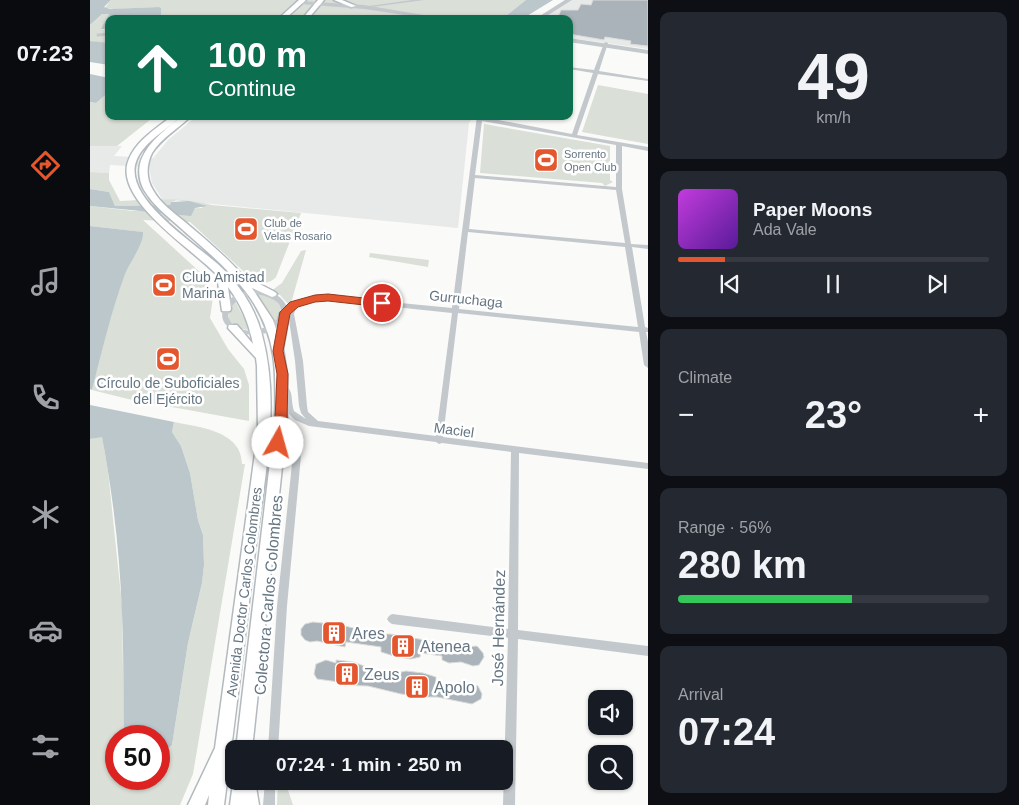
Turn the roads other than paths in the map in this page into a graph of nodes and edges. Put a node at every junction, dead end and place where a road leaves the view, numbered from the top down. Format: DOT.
graph roads {
  1 [pos="337,0"];
  2 [pos="422,0"];
  3 [pos="569,0"];
  4 [pos="302,1"];
  5 [pos="312,1"];
  6 [pos="320,1"];
  7 [pos="352,6"];
  8 [pos="364,7"];
  9 [pos="286,15"];
  10 [pos="301,15"];
  11 [pos="308,15"];
  12 [pos="415,15"];
  13 [pos="545,15"];
  14 [pos="105,34"];
  15 [pos="98,35"];
  16 [pos="573,40"];
  17 [pos="606,45"];
  18 [pos="648,51"];
  19 [pos="573,69"];
  20 [pos="597,72"];
  21 [pos="648,80"];
  22 [pos="174,120"];
  23 [pos="183,120"];
  24 [pos="480,120"];
  25 [pos="490,120"];
  26 [pos="574,136"];
  27 [pos="153,142"];
  28 [pos="619,144"];
  29 [pos="648,149"];
  30 [pos="472,176"];
  31 [pos="619,189"];
  32 [pos="465,230"];
  33 [pos="627,245"];
  34 [pos="648,247"];
  35 [pos="222,275"];
  36 [pos="242,279"];
  37 [pos="252,292"];
  38 [pos="272,294"];
  39 [pos="239,296"];
  40 [pos="226,309"];
  41 [pos="455,310"];
  42 [pos="287,312"];
  43 [pos="233,328"];
  44 [pos="271,329"];
  45 [pos="645,330"];
  46 [pos="257,333"];
  47 [pos="278,351"];
  48 [pos="260,356"];
  49 [pos="648,365"];
  50 [pos="282,386"];
  51 [pos="281,420"];
  52 [pos="318,425"];
  53 [pos="439,441"];
  54 [pos="515,451"];
  55 [pos="648,466"];
  56 [pos="392,619"];
  57 [pos="514,633"];
  58 [pos="648,651"];
  59 [pos="226,738"];
  60 [pos="245,740"];
  61 [pos="274,740"];
  62 [pos="239,790"];
  63 [pos="248,790"];
  64 [pos="270,790"];
  65 [pos="196,805"];
  66 [pos="216,805"];
  67 [pos="238,805"];
  68 [pos="251,805"];
  69 [pos="269,805"];
  70 [pos="509,805"];
  1 -- 7 [label="main road"];
  2 -- 8 [label="street"];
  3 -- 13 [label="street"];
  4 -- 5 [label="street"];
  4 -- 9 [label="main road"];
  5 -- 6 [label="street"];
  5 -- 10 [label="main road"];
  6 -- 7 [label="street"];
  6 -- 11 [label="main road"];
  7 -- 8 [label="street"];
  8 -- 12 [label="street"];
  14 -- 15 [label="street"];
  16 -- 17 [label="street"];
  17 -- 18 [label="street"];
  17 -- 20 [label="street"];
  19 -- 20 [label="street"];
  20 -- 21 [label="street"];
  20 -- 26 [label="street"];
  22 -- 27 [label="main road, Avenida Doctor Carlos Colombres"];
  23 -- 27 [label="main road, Avenida Doctor Carlos Colombres"];
  24 -- 30 [label="street"];
  25 -- 26 [label="street"];
  26 -- 28 [label="street"];
  27 -- 35 [label="main road, Avenida Doctor Carlos Colombres"];
  27 -- 36 [label="main road, Avenida Doctor Carlos Colombres"];
  28 -- 29 [label="street"];
  28 -- 31 [label="street"];
  30 -- 31 [label="street"];
  30 -- 32 [label="street"];
  31 -- 33 [label="street"];
  32 -- 33 [label="street"];
  32 -- 41 [label="street"];
  33 -- 34 [label="street"];
  33 -- 45 [label="street"];
  35 -- 39 [label="main road, Avenida Doctor Carlos Colombres"];
  35 -- 40 [label="main road"];
  36 -- 37 [label="main road, Avenida Doctor Carlos Colombres"];
  36 -- 38 [label="main road"];
  37 -- 38 [label="street"];
  37 -- 39 [label="street"];
  37 -- 44 [label="main road, Avenida Doctor Carlos Colombres"];
  38 -- 42 [label="street"];
  39 -- 40 [label="street"];
  39 -- 46 [label="main road, Avenida Doctor Carlos Colombres"];
  40 -- 43 [label="street"];
  41 -- 42 [label="street, Gurruchaga"];
  41 -- 45 [label="street, Gurruchaga"];
  41 -- 53 [label="street"];
  42 -- 44 [label="street"];
  42 -- 47 [label="main road"];
  42 -- 52 [label="street"];
  43 -- 46 [label="street"];
  43 -- 48 [label="main road"];
  44 -- 46 [label="street"];
  44 -- 47 [label="main road, Avenida Doctor Carlos Colombres"];
  45 -- 49 [label="street"];
  46 -- 48 [label="main road, Avenida Doctor Carlos Colombres"];
  47 -- 50 [label="main road, Avenida Doctor Carlos Colombres"];
  48 -- 59 [label="main road, Avenida Doctor Carlos Colombres"];
  50 -- 51 [label="main road, Avenida Doctor Carlos Colombres"];
  50 -- 52 [label="street, Maciel"];
  51 -- 60 [label="main road, Avenida Doctor Carlos Colombres"];
  51 -- 61 [label="street, Colectora Carlos Colombres"];
  52 -- 53 [label="street, Maciel"];
  53 -- 54 [label="street, Maciel"];
  54 -- 55 [label="street, Maciel"];
  54 -- 57 [label="street, José Hernández"];
  56 -- 57 [label="street"];
  57 -- 58 [label="street"];
  57 -- 70 [label="street, José Hernández"];
  59 -- 65 [label="main road"];
  59 -- 66 [label="main road, Avenida Doctor Carlos Colombres"];
  62 -- 67 [label="main road"];
  63 -- 68 [label="main road"];
  64 -- 69 [label="street"];
}
